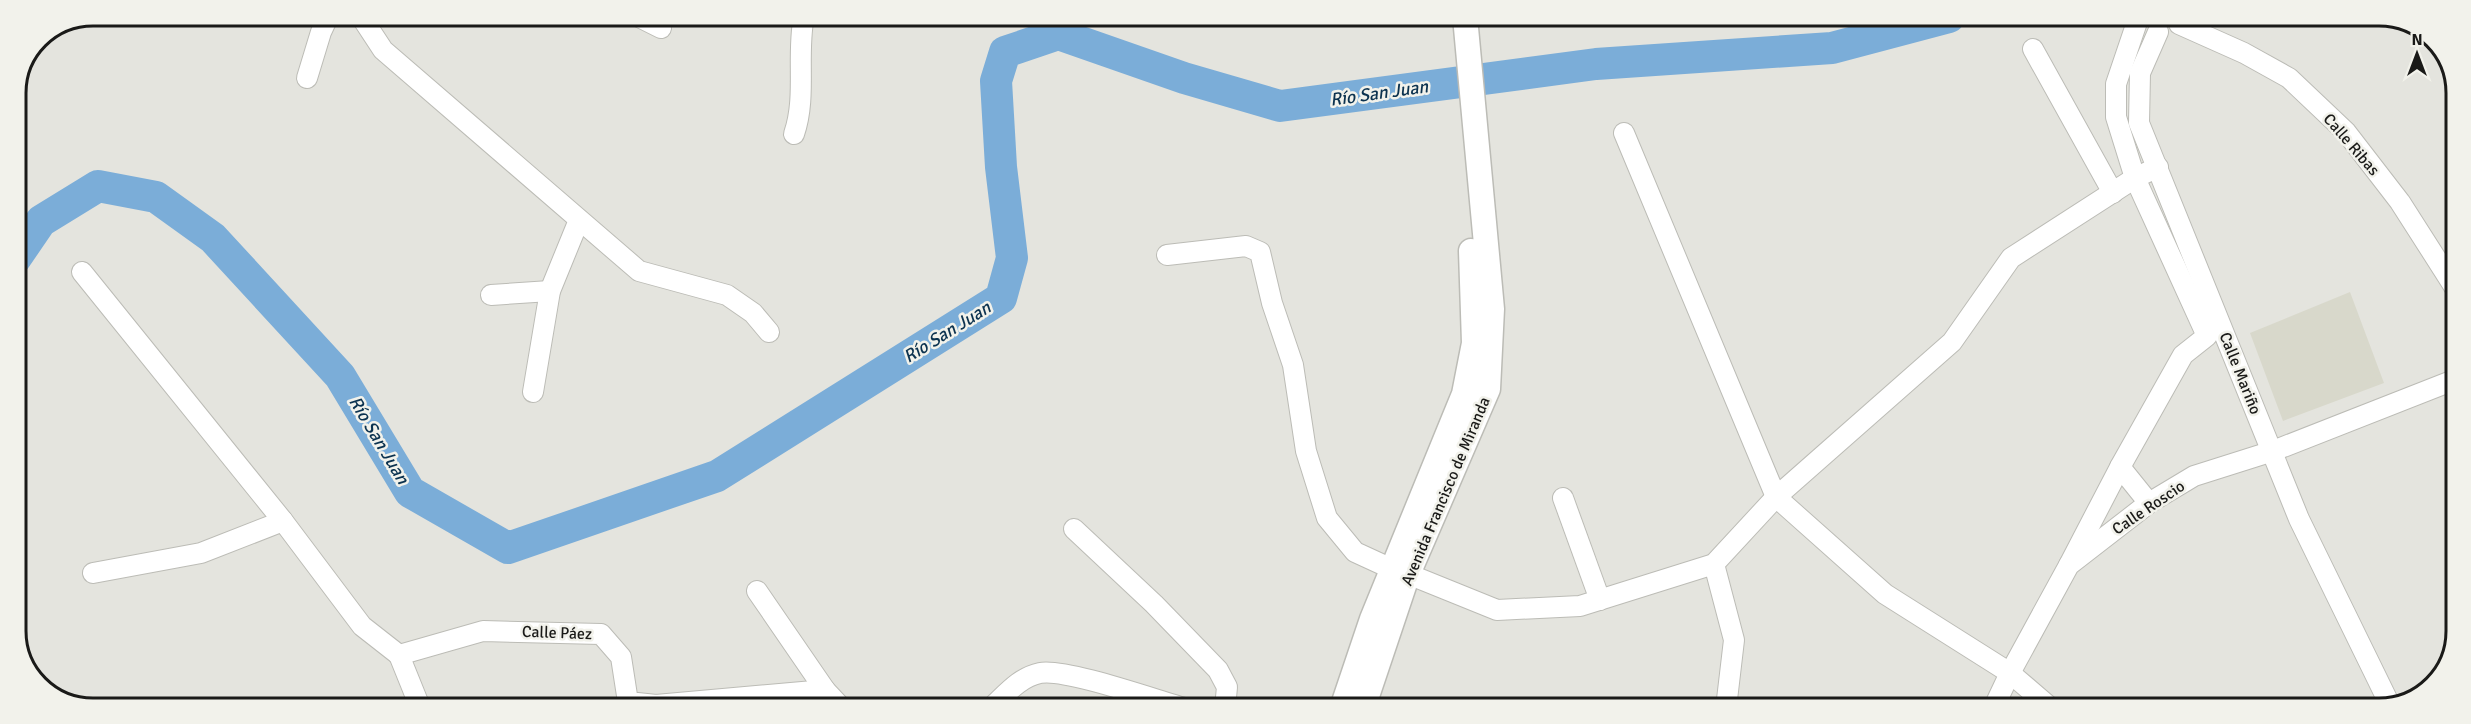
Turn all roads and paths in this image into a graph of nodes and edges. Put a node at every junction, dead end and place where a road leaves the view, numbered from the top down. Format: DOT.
graph roads {
  1 [pos="324,25"];
  2 [pos="367,25"];
  3 [pos="655,25"];
  4 [pos="803,25"];
  5 [pos="1453,25"];
  6 [pos="1465,25"];
  7 [pos="2134,25"];
  8 [pos="2141,25"];
  9 [pos="2175,25"];
  10 [pos="2188,25"];
  11 [pos="2209,25"];
  12 [pos="661,28"];
  13 [pos="2157,32"];
  14 [pos="2215,40"];
  15 [pos="2033,49"];
  16 [pos="307,78"];
  17 [pos="1624,133"];
  18 [pos="794,134"];
  19 [pos="1471,164"];
  20 [pos="2157,167"];
  21 [pos="2135,178"];
  22 [pos="2113,192"];
  23 [pos="579,220"];
  24 [pos="1167,255"];
  25 [pos="82,272"];
  26 [pos="2445,273"];
  27 [pos="550,291"];
  28 [pos="491,294"];
  29 [pos="769,332"];
  30 [pos="2207,336"];
  31 [pos="2231,348"];
  32 [pos="2446,383"];
  33 [pos="533,392"];
  34 [pos="2273,451"];
  35 [pos="2120,467"];
  36 [pos="1776,497"];
  37 [pos="1563,498"];
  38 [pos="2150,503"];
  39 [pos="283,521"];
  40 [pos="1074,529"];
  41 [pos="1714,564"];
  42 [pos="2069,565"];
  43 [pos="1400,572"];
  44 [pos="93,573"];
  45 [pos="757,591"];
  46 [pos="1600,600"];
  47 [pos="399,655"];
  48 [pos="2010,673"];
  49 [pos="825,690"];
  50 [pos="2386,697"];
  51 [pos="416,698"];
  52 [pos="627,698"];
  53 [pos="735,698"];
  54 [pos="820,698"];
  55 [pos="833,698"];
  56 [pos="1001,698"];
  57 [pos="1149,698"];
  58 [pos="1226,698"];
  59 [pos="1345,698"];
  60 [pos="1366,698"];
  61 [pos="1727,698"];
  62 [pos="1998,698"];
  63 [pos="2039,698"];
  1 -- 16 [label="street"];
  2 -- 23 [label="street"];
  3 -- 12 [label="street"];
  4 -- 18 [label="street"];
  5 -- 19 [label="main road, Avenida Francisco de Miranda"];
  6 -- 19 [label="main road, Avenida Francisco de Miranda"];
  7 -- 21 [label="street, Calle Mariño"];
  8 -- 13 [label="street"];
  9 -- 13 [label="street"];
  10 -- 14 [label="street, Calle Ribas"];
  11 -- 14 [label="street"];
  13 -- 20 [label="street, Calle Mariño"];
  14 -- 26 [label="street, Calle Ribas"];
  15 -- 22 [label="street"];
  17 -- 36 [label="street"];
  19 -- 43 [label="main road, Avenida Francisco de Miranda"];
  20 -- 21 [label="street"];
  20 -- 31 [label="street, Calle Mariño"];
  21 -- 22 [label="street"];
  21 -- 30 [label="street, Calle Mariño"];
  22 -- 36 [label="street"];
  23 -- 27 [label="street"];
  23 -- 29 [label="street"];
  24 -- 43 [label="street"];
  25 -- 39 [label="street"];
  27 -- 28 [label="street"];
  27 -- 33 [label="street"];
  30 -- 31 [label="street"];
  30 -- 35 [label="street, Calle Mariño"];
  31 -- 34 [label="street, Calle Mariño"];
  32 -- 34 [label="street, Calle Roscio"];
  34 -- 38 [label="street, Calle Roscio"];
  34 -- 50 [label="street, Calle Mariño"];
  35 -- 38 [label="street"];
  35 -- 42 [label="street, Calle Mariño"];
  36 -- 41 [label="street"];
  36 -- 48 [label="street"];
  37 -- 46 [label="street"];
  38 -- 42 [label="street, Calle Roscio"];
  39 -- 44 [label="street"];
  39 -- 47 [label="street"];
  40 -- 58 [label="street"];
  41 -- 46 [label="street"];
  41 -- 61 [label="street"];
  42 -- 48 [label="street, Calle Roscio"];
  43 -- 46 [label="street"];
  43 -- 59 [label="main road, Avenida Francisco de Miranda"];
  43 -- 60 [label="main road, Avenida Francisco de Miranda"];
  45 -- 49 [label="street"];
  47 -- 51 [label="street"];
  47 -- 52 [label="street, Calle Páez"];
  48 -- 62 [label="street, Calle Roscio"];
  48 -- 63 [label="street"];
  49 -- 53 [label="street, Calle Páez"];
  49 -- 54 [label="street"];
  49 -- 55 [label="street"];
  56 -- 57 [label="street"];
}
